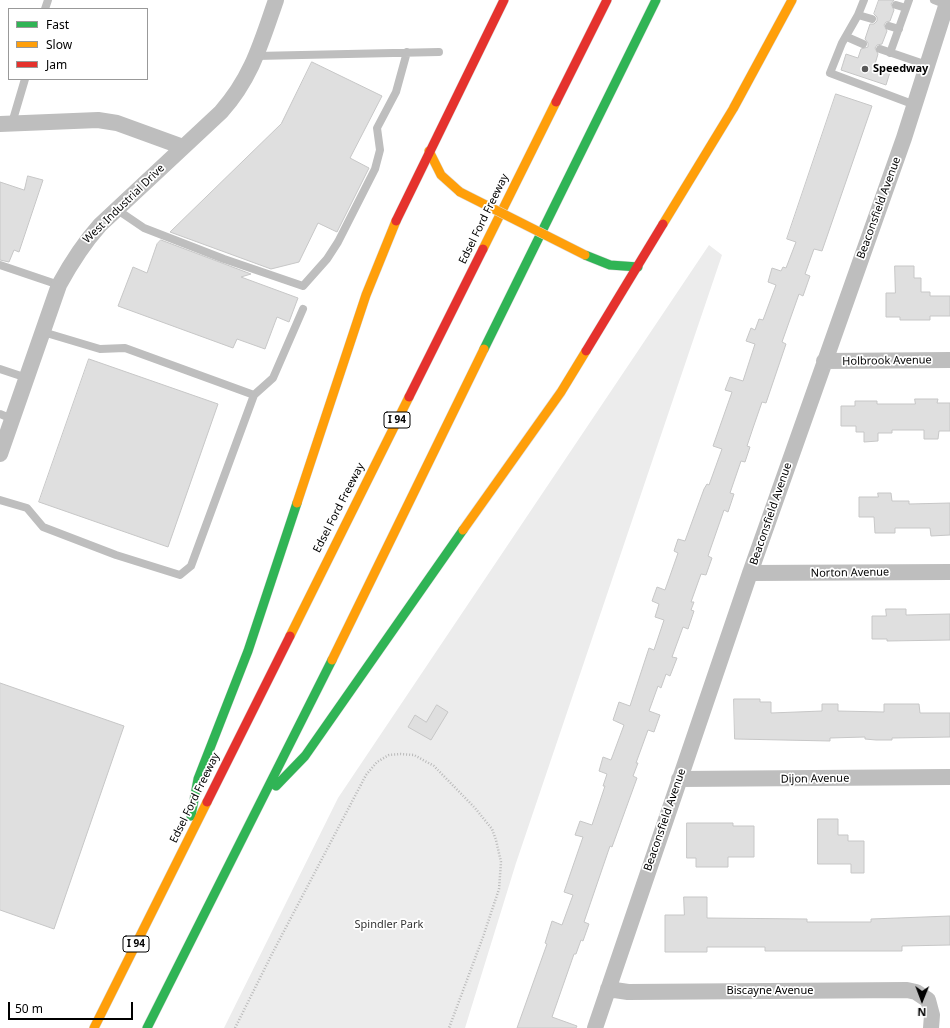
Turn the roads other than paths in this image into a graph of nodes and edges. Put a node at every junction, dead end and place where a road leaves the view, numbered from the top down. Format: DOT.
graph roads {
  1 [pos="276,0"];
  2 [pos="504,0"];
  3 [pos="607,0"];
  4 [pos="656,0"];
  5 [pos="792,0"];
  6 [pos="864,0"];
  7 [pos="909,0"];
  8 [pos="943,2"];
  9 [pos="896,5"];
  10 [pos="906,8"];
  11 [pos="858,14"];
  12 [pos="872,20"];
  13 [pos="888,26"];
  14 [pos="898,29"];
  15 [pos="847,37"];
  16 [pos="863,44"];
  17 [pos="880,49"];
  18 [pos="407,52"];
  19 [pos="439,52"];
  20 [pos="890,53"];
  21 [pos="256,56"];
  22 [pos="927,65"];
  23 [pos="25,80"];
  24 [pos="915,105"];
  25 [pos="6,123"];
  26 [pos="183,147"];
  27 [pos="429,152"];
  28 [pos="116,209"];
  29 [pos="0,265"];
  30 [pos="638,267"];
  31 [pos="59,285"];
  32 [pos="303,309"];
  33 [pos="43,332"];
  34 [pos="950,360"];
  35 [pos="824,361"];
  36 [pos="0,369"];
  37 [pos="27,378"];
  38 [pos="254,395"];
  39 [pos="6,417"];
  40 [pos="0,454"];
  41 [pos="0,500"];
  42 [pos="950,572"];
  43 [pos="750,573"];
  44 [pos="950,777"];
  45 [pos="679,779"];
  46 [pos="263,799"];
  47 [pos="187,841"];
  48 [pos="608,989"];
  49 [pos="94,1028"];
  50 [pos="147,1028"];
  51 [pos="595,1028"];
  52 [pos="931,1028"];
  1 -- 21 [label="street, West Industrial Drive"];
  2 -- 27 [label="highway"];
  3 -- 47 [label="highway, Edsel Ford Freeway / I 94"];
  4 -- 46 [label="highway"];
  5 -- 30 [label="highway"];
  6 -- 11 [label="lane"];
  7 -- 10 [label="lane"];
  8 -- 22 [label="street, Beaconsfield Avenue"];
  9 -- 10 [label="lane"];
  10 -- 14 [label="lane"];
  11 -- 12 [label="lane"];
  11 -- 15 [label="lane"];
  13 -- 14 [label="lane"];
  14 -- 20 [label="lane"];
  15 -- 16 [label="lane"];
  15 -- 24 [label="lane"];
  17 -- 20 [label="lane"];
  18 -- 19 [label="lane"];
  18 -- 21 [label="lane"];
  18 -- 28 [label="lane"];
  20 -- 22 [label="lane"];
  21 -- 26 [label="street, West Industrial Drive"];
  22 -- 24 [label="street, Beaconsfield Avenue"];
  23 -- 25 [label="lane"];
  24 -- 35 [label="street, Beaconsfield Avenue"];
  25 -- 26 [label="street"];
  26 -- 28 [label="street, West Industrial Drive"];
  27 -- 30 [label="highway, bridge"];
  27 -- 47 [label="highway"];
  28 -- 31 [label="street, West Industrial Drive"];
  29 -- 31 [label="lane"];
  30 -- 46 [label="highway"];
  31 -- 33 [label="street, West Industrial Drive"];
  32 -- 38 [label="lane"];
  33 -- 37 [label="street, West Industrial Drive"];
  33 -- 38 [label="lane"];
  34 -- 35 [label="street, Holbrook Avenue"];
  35 -- 43 [label="street, Beaconsfield Avenue"];
  36 -- 37 [label="lane"];
  37 -- 39 [label="street, West Industrial Drive"];
  38 -- 41 [label="lane"];
  39 -- 40 [label="street, West Industrial Drive"];
  42 -- 43 [label="street, Norton Avenue"];
  43 -- 45 [label="street, Beaconsfield Avenue"];
  44 -- 45 [label="street, Dijon Avenue"];
  45 -- 48 [label="street, Beaconsfield Avenue"];
  46 -- 50 [label="highway"];
  47 -- 49 [label="highway, Edsel Ford Freeway / I 94"];
  48 -- 51 [label="street, Beaconsfield Avenue"];
  48 -- 52 [label="street, Biscayne Avenue"];
}
